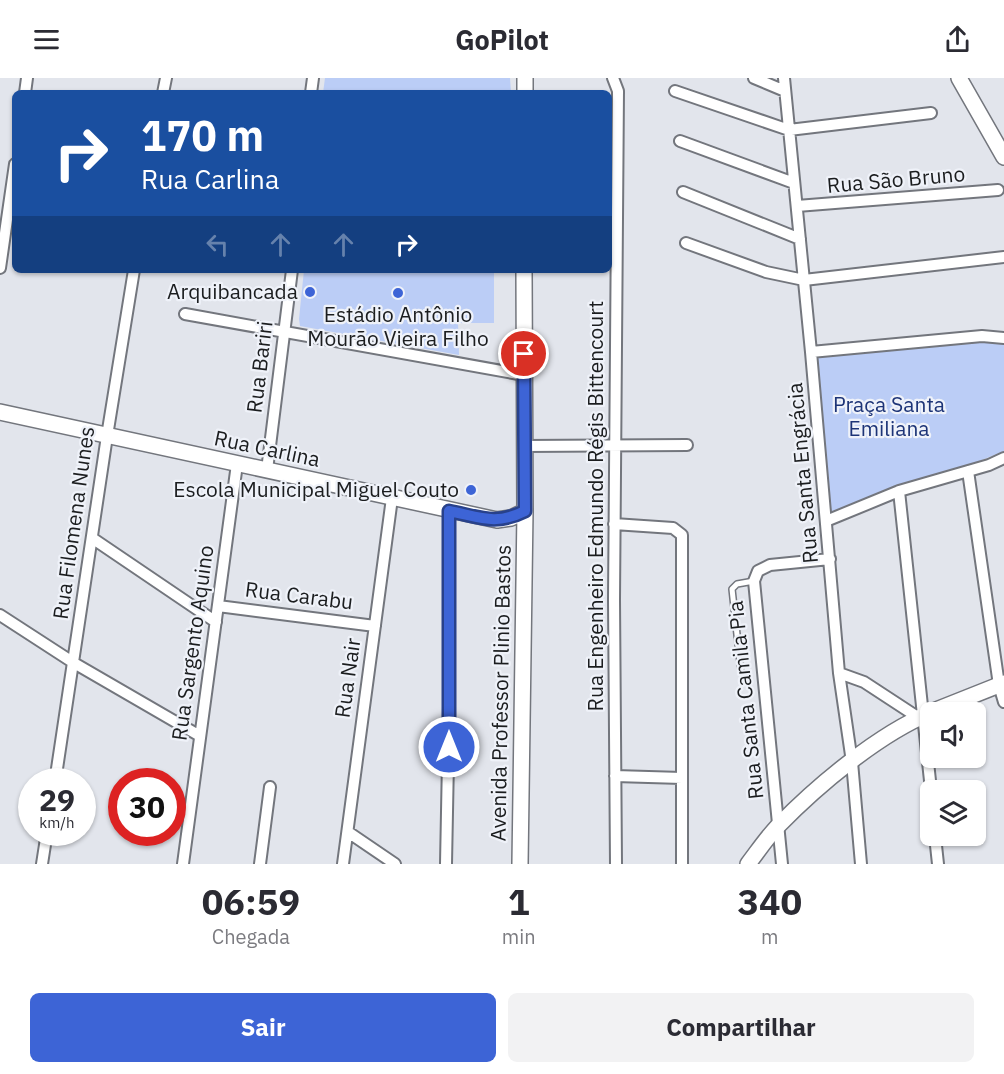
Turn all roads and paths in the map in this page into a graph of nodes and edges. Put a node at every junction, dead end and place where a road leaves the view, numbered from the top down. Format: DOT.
graph roads {
  1 [pos="613,78"];
  2 [pos="754,78"];
  3 [pos="784,78"];
  4 [pos="959,78"];
  5 [pos="675,91"];
  6 [pos="785,91"];
  7 [pos="931,113"];
  8 [pos="789,130"];
  9 [pos="680,141"];
  10 [pos="1004,157"];
  11 [pos="794,183"];
  12 [pos="12,185"];
  13 [pos="998,190"];
  14 [pos="683,192"];
  15 [pos="797,206"];
  16 [pos="800,239"];
  17 [pos="686,243"];
  18 [pos="1004,257"];
  19 [pos="0,268"];
  20 [pos="133,273"];
  21 [pos="292,273"];
  22 [pos="524,273"];
  23 [pos="804,280"];
  24 [pos="185,314"];
  25 [pos="285,332"];
  26 [pos="1004,338"];
  27 [pos="811,351"];
  28 [pos="524,375"];
  29 [pos="0,412"];
  30 [pos="106,436"];
  31 [pos="615,445"];
  32 [pos="687,445"];
  33 [pos="524,446"];
  34 [pos="1004,458"];
  35 [pos="237,464"];
  36 [pos="267,470"];
  37 [pos="968,471"];
  38 [pos="899,491"];
  39 [pos="392,498"];
  40 [pos="449,511"];
  41 [pos="525,511"];
  42 [pos="826,521"];
  43 [pos="614,524"];
  44 [pos="92,538"];
  45 [pos="830,559"];
  46 [pos="754,581"];
  47 [pos="218,606"];
  48 [pos="0,615"];
  49 [pos="216,622"];
  50 [pos="375,626"];
  51 [pos="74,663"];
  52 [pos="741,671"];
  53 [pos="839,673"];
  54 [pos="1001,684"];
  55 [pos="924,702"];
  56 [pos="957,702"];
  57 [pos="1004,702"];
  58 [pos="920,712"];
  59 [pos="920,718"];
  60 [pos="200,736"];
  61 [pos="852,762"];
  62 [pos="57,768"];
  63 [pos="615,776"];
  64 [pos="682,778"];
  65 [pos="270,787"];
  66 [pos="778,826"];
  67 [pos="348,832"];
  68 [pos="45,846"];
  69 [pos="936,846"];
  70 [pos="42,864"];
  71 [pos="183,864"];
  72 [pos="260,864"];
  73 [pos="344,864"];
  74 [pos="395,864"];
  75 [pos="446,864"];
  76 [pos="520,864"];
  77 [pos="616,864"];
  78 [pos="682,864"];
  79 [pos="748,864"];
  80 [pos="782,864"];
  81 [pos="861,864"];
  82 [pos="938,864"];
  1 -- 31 [label="street, Rua Engenheiro Edmundo Régis Bittencourt"];
  2 -- 6 [label="street"];
  3 -- 6 [label="street, Rua Santa Engrácia"];
  4 -- 10 [label="street"];
  5 -- 8 [label="street"];
  6 -- 8 [label="street, Rua Santa Engrácia"];
  7 -- 8 [label="street"];
  8 -- 11 [label="street, Rua Santa Engrácia"];
  9 -- 11 [label="street"];
  11 -- 15 [label="street, Rua Santa Engrácia"];
  12 -- 19 [label="street"];
  13 -- 15 [label="street, Rua São Bruno"];
  14 -- 16 [label="street"];
  15 -- 16 [label="street, Rua Santa Engrácia"];
  16 -- 23 [label="street, Rua Santa Engrácia"];
  17 -- 23 [label="street"];
  18 -- 23 [label="street"];
  20 -- 30 [label="street, Rua Filomena Nunes"];
  21 -- 25 [label="street, Rua Bariri"];
  22 -- 28 [label="street, Avenida Professor Plinio Bastos"];
  23 -- 27 [label="street, Rua Santa Engrácia"];
  24 -- 25 [label="street"];
  25 -- 28 [label="street"];
  25 -- 36 [label="street, Rua Bariri"];
  26 -- 27 [label="street"];
  27 -- 42 [label="street, Rua Santa Engrácia"];
  28 -- 33 [label="street, Avenida Professor Plinio Bastos"];
  29 -- 30 [label="street, Rua Carlina"];
  30 -- 35 [label="street, Rua Carlina"];
  30 -- 44 [label="street, Rua Filomena Nunes"];
  31 -- 32 [label="street"];
  31 -- 33 [label="street"];
  31 -- 43 [label="street, Rua Engenheiro Edmundo Régis Bittencourt"];
  33 -- 41 [label="street, Avenida Professor Plinio Bastos"];
  34 -- 37 [label="street"];
  35 -- 36 [label="street, Rua Carlina"];
  35 -- 47 [label="street, Rua Sargento Aquino"];
  36 -- 39 [label="street, Rua Carlina"];
  37 -- 38 [label="street"];
  37 -- 54 [label="street"];
  38 -- 42 [label="street"];
  38 -- 55 [label="street"];
  39 -- 40 [label="street, Rua Carlina"];
  39 -- 50 [label="street, Rua Nair"];
  40 -- 41 [label="street, Rua Carlina"];
  40 -- 75 [label="street"];
  41 -- 76 [label="street, Avenida Professor Plinio Bastos"];
  42 -- 45 [label="street, Rua Santa Engrácia"];
  43 -- 63 [label="street, Rua Engenheiro Edmundo Régis Bittencourt"];
  43 -- 64 [label="street"];
  44 -- 49 [label="street"];
  44 -- 51 [label="street, Rua Filomena Nunes"];
  45 -- 46 [label="street, Rua Santa Camila Pia"];
  45 -- 53 [label="street, Rua Santa Engrácia"];
  46 -- 52 [label="lane"];
  46 -- 66 [label="street, Rua Santa Camila Pia"];
  47 -- 49 [label="street, Rua Sargento Aquino"];
  47 -- 50 [label="street, Rua Carabu"];
  48 -- 51 [label="street"];
  49 -- 60 [label="street, Rua Sargento Aquino"];
  50 -- 67 [label="street, Rua Nair"];
  51 -- 60 [label="street"];
  51 -- 62 [label="street, Rua Filomena Nunes"];
  53 -- 58 [label="street"];
  53 -- 61 [label="street, Rua Santa Engrácia"];
  54 -- 56 [label="street"];
  54 -- 57 [label="street"];
  59 -- 61 [label="street"];
  60 -- 71 [label="street, Rua Sargento Aquino"];
  61 -- 66 [label="street"];
  61 -- 81 [label="street, Rua Santa Engrácia"];
  63 -- 64 [label="street"];
  63 -- 77 [label="street, Rua Engenheiro Edmundo Régis Bittencourt"];
  64 -- 78 [label="street"];
  65 -- 72 [label="street"];
  66 -- 79 [label="street"];
  66 -- 80 [label="street, Rua Santa Camila Pia"];
  67 -- 73 [label="street, Rua Nair"];
  67 -- 74 [label="street"];
  68 -- 70 [label="street"];
  69 -- 82 [label="street"];
}
